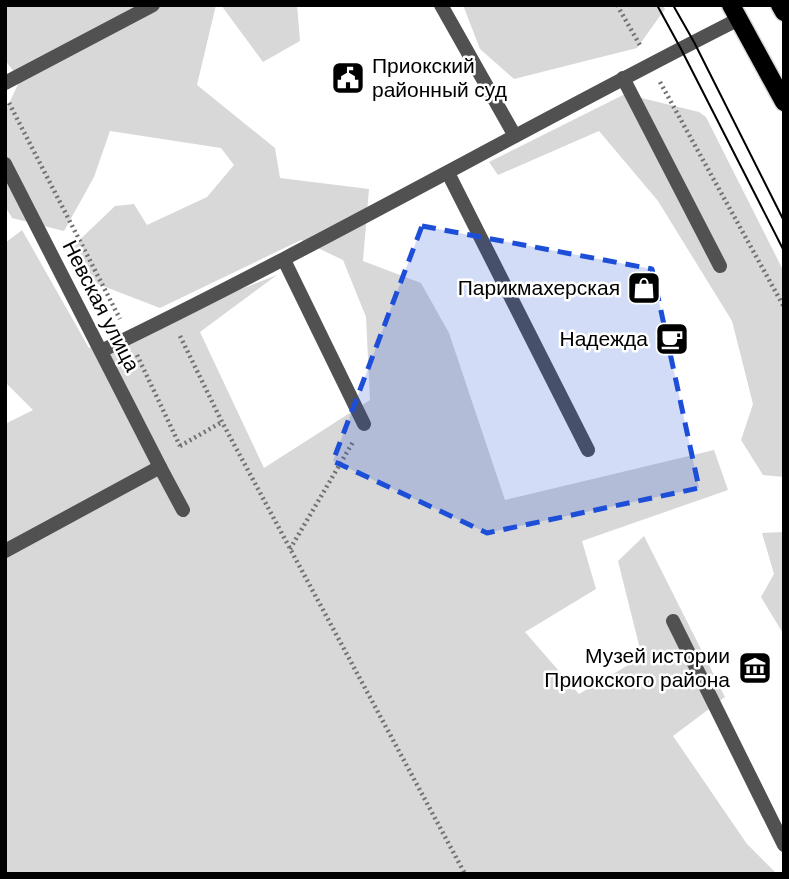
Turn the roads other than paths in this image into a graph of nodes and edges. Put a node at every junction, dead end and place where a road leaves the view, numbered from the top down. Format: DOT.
graph roads {
  1 [pos="153,5"];
  2 [pos="441,5"];
  3 [pos="780,5"];
  4 [pos="735,12"];
  5 [pos="784,12"];
  6 [pos="623,78"];
  7 [pos="5,83"];
  8 [pos="784,102"];
  9 [pos="515,136"];
  10 [pos="5,164"];
  11 [pos="448,173"];
  12 [pos="284,260"];
  13 [pos="720,266"];
  14 [pos="101,351"];
  15 [pos="364,424"];
  16 [pos="588,450"];
  17 [pos="160,467"];
  18 [pos="183,510"];
  19 [pos="5,551"];
  20 [pos="673,621"];
  21 [pos="784,845"];
  1 -- 7 [label="street"];
  2 -- 9 [label="street"];
  3 -- 5 [label="main road"];
  4 -- 6 [label="street"];
  4 -- 8 [label="main road"];
  6 -- 9 [label="street"];
  6 -- 13 [label="street"];
  9 -- 11 [label="street"];
  10 -- 14 [label="street, Невская улица"];
  11 -- 12 [label="street"];
  11 -- 16 [label="street"];
  12 -- 14 [label="street"];
  12 -- 15 [label="street"];
  14 -- 17 [label="street, Невская улица"];
  17 -- 18 [label="street, Невская улица"];
  17 -- 19 [label="street"];
  20 -- 21 [label="street"];
}
